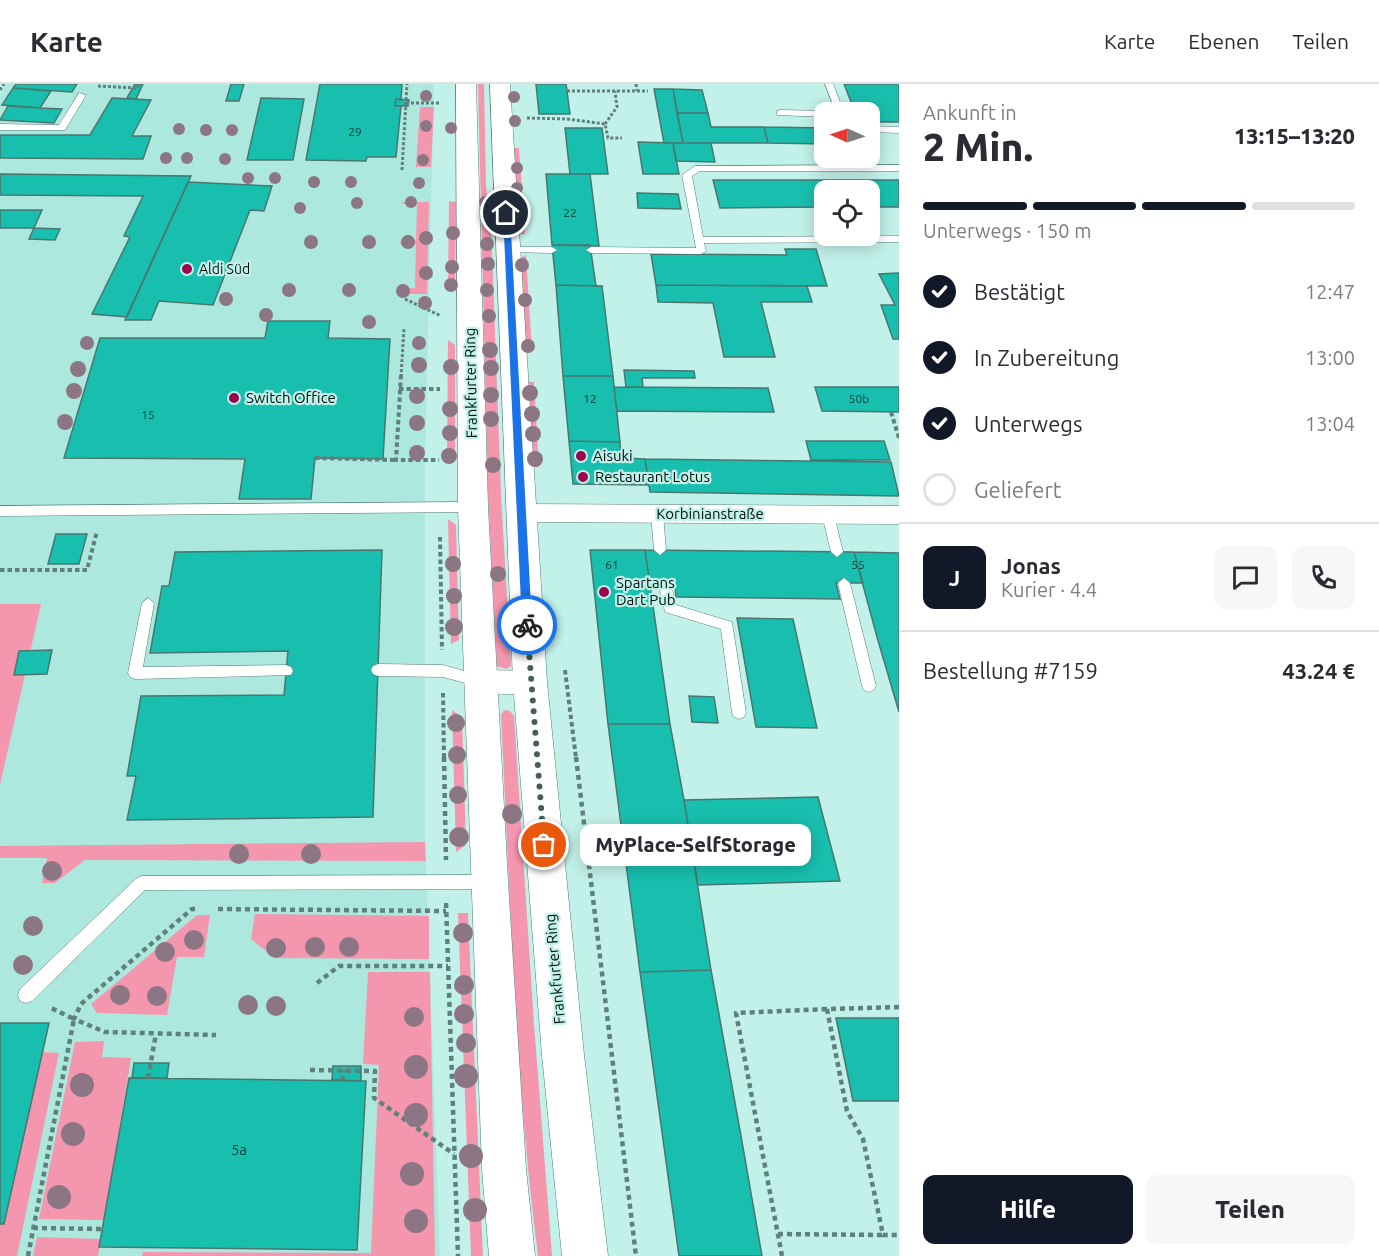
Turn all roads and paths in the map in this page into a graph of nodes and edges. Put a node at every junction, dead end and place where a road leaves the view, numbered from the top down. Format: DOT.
graph roads {
  1 [pos="4,84"];
  2 [pos="139,84"];
  3 [pos="407,84"];
  4 [pos="466,84"];
  5 [pos="500,84"];
  6 [pos="636,84"];
  7 [pos="829,84"];
  8 [pos="838,84"];
  9 [pos="0,90"];
  10 [pos="567,90"];
  11 [pos="615,91"];
  12 [pos="637,91"];
  13 [pos="648,91"];
  14 [pos="82,95"];
  15 [pos="836,102"];
  16 [pos="845,102"];
  17 [pos="406,103"];
  18 [pos="441,103"];
  19 [pos="780,113"];
  20 [pos="814,114"];
  21 [pos="521,118"];
  22 [pos="605,124"];
  23 [pos="0,127"];
  24 [pos="880,129"];
  25 [pos="899,130"];
  26 [pos="622,138"];
  27 [pos="899,168"];
  28 [pos="402,170"];
  29 [pos="899,239"];
  30 [pos="699,240"];
  31 [pos="508,250"];
  32 [pos="552,250"];
  33 [pos="591,250"];
  34 [pos="405,299"];
  35 [pos="441,316"];
  36 [pos="404,328"];
  37 [pos="399,388"];
  38 [pos="440,389"];
  39 [pos="891,412"];
  40 [pos="899,438"];
  41 [pos="315,458"];
  42 [pos="396,460"];
  43 [pos="439,460"];
  44 [pos="473,507"];
  45 [pos="103,510"];
  46 [pos="0,511"];
  47 [pos="520,513"];
  48 [pos="657,514"];
  49 [pos="828,515"];
  50 [pos="899,515"];
  51 [pos="660,550"];
  52 [pos="837,552"];
  53 [pos="0,570"];
  54 [pos="844,583"];
  55 [pos="665,585"];
  56 [pos="148,603"];
  57 [pos="565,669"];
  58 [pos="378,670"];
  59 [pos="286,671"];
  60 [pos="481,681"];
  61 [pos="530,682"];
  62 [pos="869,686"];
  63 [pos="740,712"];
  64 [pos="489,882"];
  65 [pos="202,909"];
  66 [pos="212,909"];
  67 [pos="446,911"];
  68 [pos="448,966"];
  69 [pos="317,983"];
  70 [pos="26,995"];
  71 [pos="899,1007"];
  72 [pos="826,1009"];
  73 [pos="74,1018"];
  74 [pos="156,1034"];
  75 [pos="216,1035"];
  76 [pos="310,1070"];
  77 [pos="344,1070"];
  78 [pos="148,1078"];
  79 [pos="342,1081"];
  80 [pos="454,1154"];
  81 [pos="33,1228"];
  82 [pos="102,1229"];
  83 [pos="778,1234"];
  84 [pos="883,1235"];
  85 [pos="899,1235"];
  86 [pos="27,1256"];
  87 [pos="512,1256"];
  88 [pos="585,1256"];
  89 [pos="636,1256"];
  90 [pos="782,1256"];
  1 -- 9 [label="path"];
  2 -- 14 [label="path"];
  3 -- 17 [label="path"];
  4 -- 44 [label="main road, Frankfurter Ring"];
  5 -- 31 [label="main road, Frankfurter Ring"];
  6 -- 12 [label="path"];
  7 -- 15 [label="lane"];
  8 -- 16 [label="lane"];
  10 -- 11 [label="path"];
  11 -- 12 [label="path"];
  11 -- 22 [label="path"];
  12 -- 13 [label="path"];
  14 -- 23 [label="lane"];
  17 -- 18 [label="path"];
  17 -- 28 [label="path"];
  19 -- 20 [label="lane"];
  21 -- 22 [label="path"];
  22 -- 26 [label="path"];
  24 -- 25 [label="lane"];
  27 -- 30 [label="lane"];
  29 -- 30 [label="lane"];
  30 -- 33 [label="lane"];
  31 -- 32 [label="lane"];
  31 -- 47 [label="main road, Frankfurter Ring"];
  34 -- 35 [label="path"];
  36 -- 37 [label="path"];
  37 -- 38 [label="path"];
  37 -- 42 [label="path"];
  39 -- 40 [label="path"];
  41 -- 42 [label="path"];
  42 -- 43 [label="path"];
  44 -- 45 [label="lane"];
  44 -- 60 [label="main road, Frankfurter Ring"];
  45 -- 46 [label="lane"];
  45 -- 53 [label="path"];
  47 -- 48 [label="street, Korbinianstraße"];
  47 -- 61 [label="main road, Frankfurter Ring"];
  48 -- 49 [label="street, Korbinianstraße"];
  48 -- 51 [label="lane"];
  49 -- 50 [label="street, Korbinianstraße"];
  49 -- 52 [label="lane"];
  54 -- 62 [label="lane"];
  55 -- 63 [label="lane"];
  56 -- 59 [label="lane"];
  57 -- 89 [label="path"];
  58 -- 60 [label="lane"];
  60 -- 61 [label="street"];
  60 -- 64 [label="main road, Frankfurter Ring"];
  61 -- 88 [label="main road, Frankfurter Ring"];
  64 -- 70 [label="lane"];
  64 -- 87 [label="main road, Frankfurter Ring"];
  65 -- 73 [label="path"];
  66 -- 67 [label="path"];
  68 -- 69 [label="path"];
  70 -- 73 [label="path"];
  71 -- 72 [label="path"];
  72 -- 83 [label="path"];
  72 -- 84 [label="path"];
  73 -- 74 [label="path"];
  73 -- 81 [label="path"];
  74 -- 75 [label="path"];
  74 -- 78 [label="path"];
  76 -- 77 [label="path"];
  77 -- 79 [label="path"];
  77 -- 80 [label="path"];
  81 -- 82 [label="path"];
  81 -- 86 [label="path"];
  83 -- 84 [label="path"];
  83 -- 90 [label="path"];
  84 -- 85 [label="path"];
}
